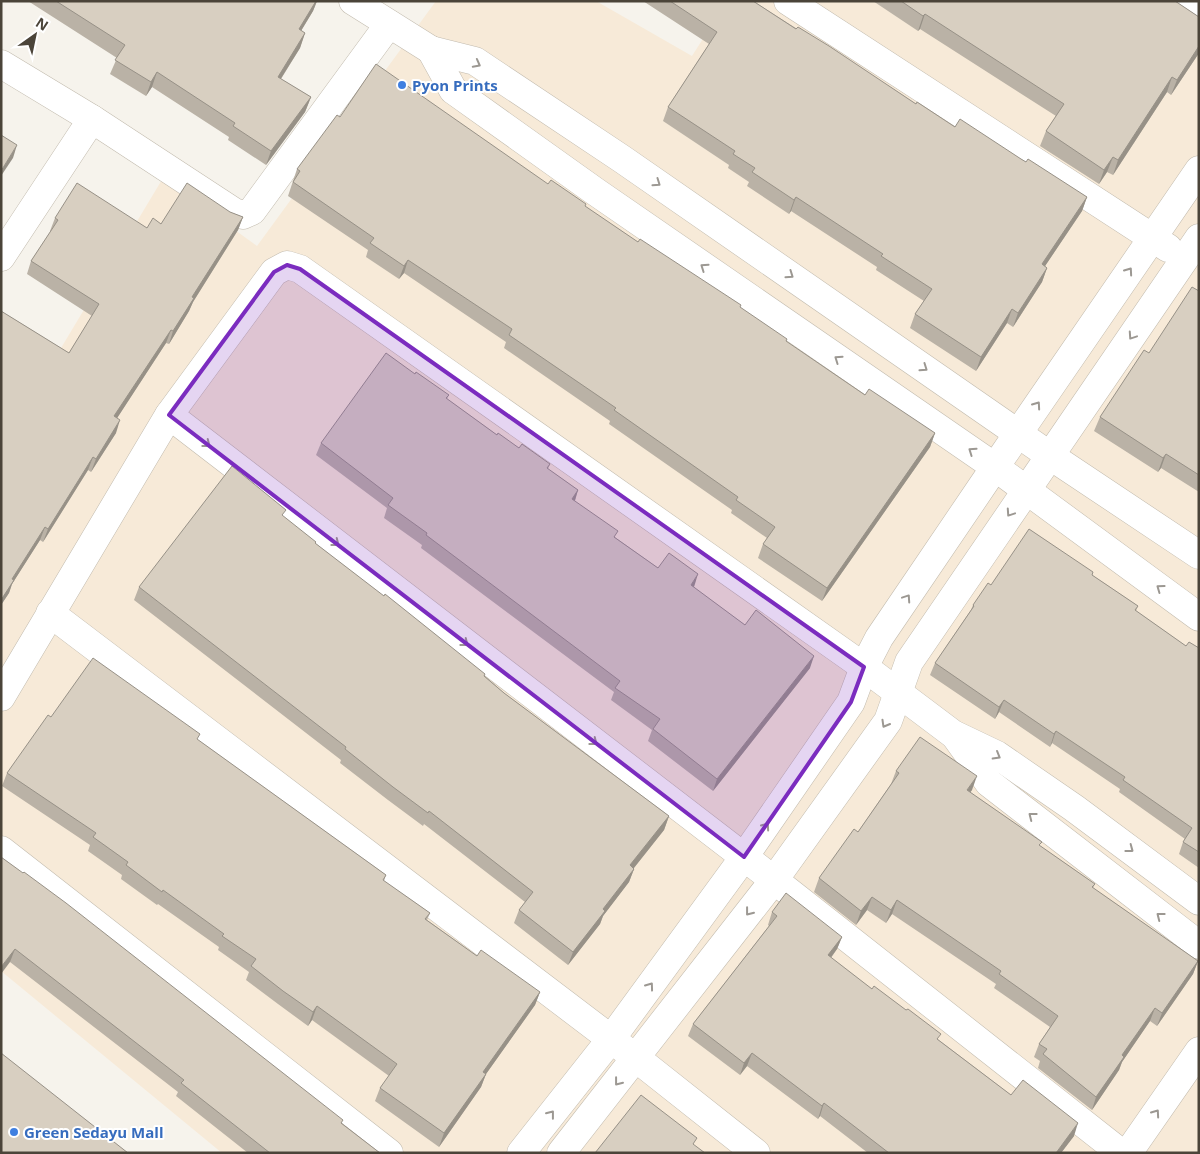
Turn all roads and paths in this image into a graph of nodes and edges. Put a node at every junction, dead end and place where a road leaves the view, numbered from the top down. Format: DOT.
graph roads {
  1 [pos="353,1"];
  2 [pos="788,1"];
  3 [pos="1184,1"];
  4 [pos="1199,11"];
  5 [pos="389,24"];
  6 [pos="431,50"];
  7 [pos="1,64"];
  8 [pos="92,119"];
  9 [pos="622,159"];
  10 [pos="1199,170"];
  11 [pos="596,192"];
  12 [pos="1152,238"];
  13 [pos="1194,255"];
  14 [pos="1,256"];
  15 [pos="169,414"];
  16 [pos="1018,433"];
  17 [pos="1050,455"];
  18 [pos="995,467"];
  19 [pos="1027,490"];
  20 [pos="1199,555"];
  21 [pos="50,613"];
  22 [pos="1199,617"];
  23 [pos="864,666"];
  24 [pos="897,692"];
  25 [pos="1,697"];
  26 [pos="953,734"];
  27 [pos="1,850"];
  28 [pos="744,857"];
  29 [pos="774,880"];
  30 [pos="1199,901"];
  31 [pos="1199,945"];
  32 [pos="611,1039"];
  33 [pos="1199,1051"];
  34 [pos="636,1058"];
  35 [pos="389,1153"];
  36 [pos="520,1153"];
  37 [pos="561,1153"];
  38 [pos="756,1153"];
  39 [pos="1121,1153"];
  40 [pos="1128,1153"];
  1 -- 5 [label="street"];
  2 -- 12 [label="street"];
  3 -- 4 [label="street"];
  5 -- 6 [label="street"];
  5 -- 8 [label="street"];
  6 -- 9 [label="street, one-way"];
  6 -- 11 [label="street"];
  7 -- 8 [label="street"];
  8 -- 14 [label="street"];
  9 -- 11 [label="street"];
  9 -- 16 [label="street, one-way"];
  10 -- 12 [label="street"];
  18 -- 11 [label="street, one-way"];
  12 -- 13 [label="street"];
  16 -- 12 [label="street, one-way"];
  13 -- 17 [label="street, one-way"];
  15 -- 21 [label="street"];
  15 -- 23 [label="street"];
  15 -- 28 [label="street, one-way"];
  16 -- 17 [label="street"];
  16 -- 18 [label="street"];
  17 -- 19 [label="street"];
  17 -- 20 [label="street"];
  18 -- 19 [label="street"];
  23 -- 18 [label="street, one-way"];
  22 -- 19 [label="street, one-way"];
  19 -- 24 [label="street, one-way"];
  21 -- 25 [label="street"];
  21 -- 32 [label="street"];
  23 -- 24 [label="street"];
  28 -- 23 [label="street, one-way"];
  24 -- 26 [label="street"];
  24 -- 29 [label="street, one-way"];
  26 -- 30 [label="street, one-way"];
  31 -- 26 [label="street, one-way"];
  27 -- 35 [label="street"];
  28 -- 29 [label="street"];
  32 -- 28 [label="street, one-way"];
  29 -- 34 [label="street, one-way"];
  29 -- 39 [label="street"];
  32 -- 34 [label="street"];
  36 -- 32 [label="street, one-way"];
  40 -- 33 [label="street, one-way"];
  34 -- 37 [label="street, one-way"];
  34 -- 38 [label="street"];
}
